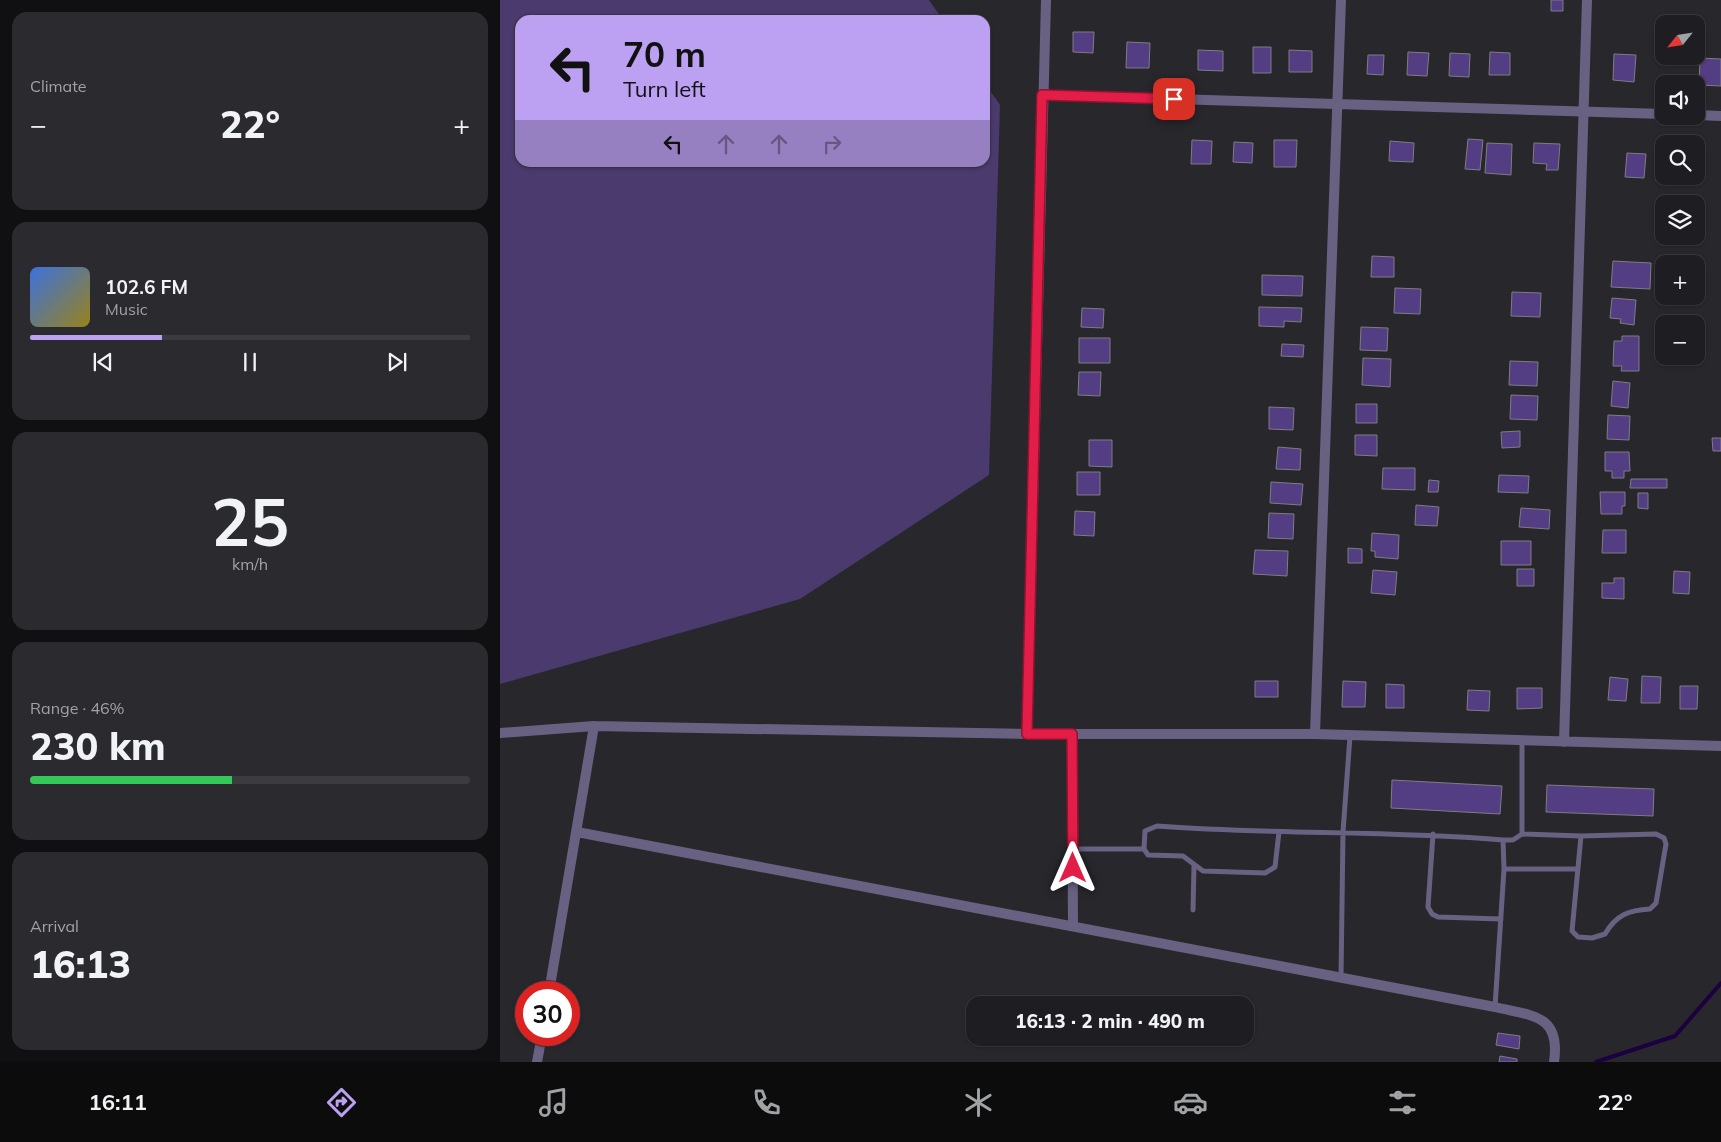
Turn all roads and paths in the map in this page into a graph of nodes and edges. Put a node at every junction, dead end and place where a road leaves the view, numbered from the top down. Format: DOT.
graph roads {
  1 [pos="1046,0"];
  2 [pos="1341,0"];
  3 [pos="1587,0"];
  4 [pos="1042,95"];
  5 [pos="1338,103"];
  6 [pos="1585,111"];
  7 [pos="1655,114"];
  8 [pos="1705,115"];
  9 [pos="1721,116"];
  10 [pos="594,726"];
  11 [pos="500,733"];
  12 [pos="1027,734"];
  13 [pos="1072,734"];
  14 [pos="1315,734"];
  15 [pos="1350,736"];
  16 [pos="1522,740"];
  17 [pos="1564,742"];
  18 [pos="1721,746"];
  19 [pos="577,832"];
  20 [pos="1279,832"];
  21 [pos="1343,832"];
  22 [pos="1433,834"];
  23 [pos="1522,834"];
  24 [pos="1581,836"];
  25 [pos="1503,840"];
  26 [pos="1073,849"];
  27 [pos="1144,849"];
  28 [pos="1194,866"];
  29 [pos="1504,868"];
  30 [pos="1578,868"];
  31 [pos="1193,910"];
  32 [pos="1502,919"];
  33 [pos="1073,926"];
  34 [pos="1341,977"];
  35 [pos="551,981"];
  36 [pos="1495,1006"];
  37 [pos="540,1046"];
  38 [pos="537,1062"];
  39 [pos="1554,1062"];
  1 -- 4 [label="street"];
  2 -- 5 [label="street"];
  3 -- 6 [label="street"];
  4 -- 5 [label="street"];
  4 -- 12 [label="street"];
  5 -- 6 [label="street"];
  5 -- 14 [label="street"];
  6 -- 7 [label="street"];
  6 -- 17 [label="street"];
  8 -- 9 [label="street"];
  10 -- 11 [label="street"];
  10 -- 12 [label="street"];
  10 -- 19 [label="street"];
  12 -- 13 [label="street"];
  13 -- 14 [label="street"];
  13 -- 26 [label="street"];
  14 -- 15 [label="street"];
  15 -- 16 [label="street"];
  15 -- 21 [label="lane"];
  16 -- 17 [label="street"];
  16 -- 23 [label="lane"];
  17 -- 18 [label="street"];
  19 -- 33 [label="street"];
  19 -- 35 [label="street"];
  20 -- 21 [label="lane"];
  20 -- 27 [label="lane"];
  20 -- 28 [label="lane"];
  21 -- 22 [label="lane"];
  21 -- 34 [label="lane"];
  22 -- 25 [label="lane"];
  22 -- 32 [label="lane"];
  23 -- 24 [label="lane"];
  23 -- 25 [label="lane"];
  24 -- 30 [label="lane"];
  24 -- 30 [label="lane"];
  25 -- 29 [label="lane"];
  26 -- 27 [label="lane"];
  26 -- 33 [label="street"];
  27 -- 28 [label="lane"];
  28 -- 31 [label="lane"];
  29 -- 30 [label="lane"];
  29 -- 32 [label="lane"];
  32 -- 36 [label="lane"];
  33 -- 34 [label="street"];
  34 -- 36 [label="street"];
  36 -- 39 [label="street"];
  37 -- 38 [label="street"];
}
